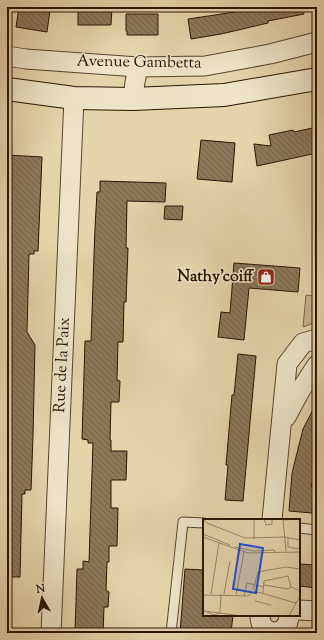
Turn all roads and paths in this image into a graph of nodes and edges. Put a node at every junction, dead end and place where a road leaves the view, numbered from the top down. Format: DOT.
graph roads {
  1 [pos="317,42"];
  2 [pos="7,56"];
  3 [pos="138,66"];
  4 [pos="317,79"];
  5 [pos="7,89"];
  6 [pos="74,98"];
  7 [pos="134,99"];
  8 [pos="317,339"];
  9 [pos="317,365"];
  10 [pos="282,425"];
  11 [pos="272,519"];
  12 [pos="203,523"];
  13 [pos="300,528"];
  14 [pos="317,530"];
  15 [pos="300,610"];
  16 [pos="317,611"];
  17 [pos="260,616"];
  18 [pos="289,616"];
  19 [pos="270,632"];
  20 [pos="51,633"];
  21 [pos="171,633"];
  1 -- 3 [label="street, Avenue Gambetta"];
  2 -- 3 [label="street, Avenue Gambetta"];
  3 -- 7 [label="street"];
  4 -- 7 [label="main road, Avenue Gambetta"];
  5 -- 6 [label="main road, Avenue Gambetta"];
  6 -- 7 [label="main road, Avenue Gambetta"];
  6 -- 20 [label="street, Rue de la Paix"];
  8 -- 10 [label="street"];
  9 -- 10 [label="street"];
  10 -- 11 [label="street"];
  12 -- 21 [label="lane"];
  13 -- 14 [label="lane"];
  15 -- 16 [label="street"];
  17 -- 19 [label="street"];
  18 -- 19 [label="street"];
}
